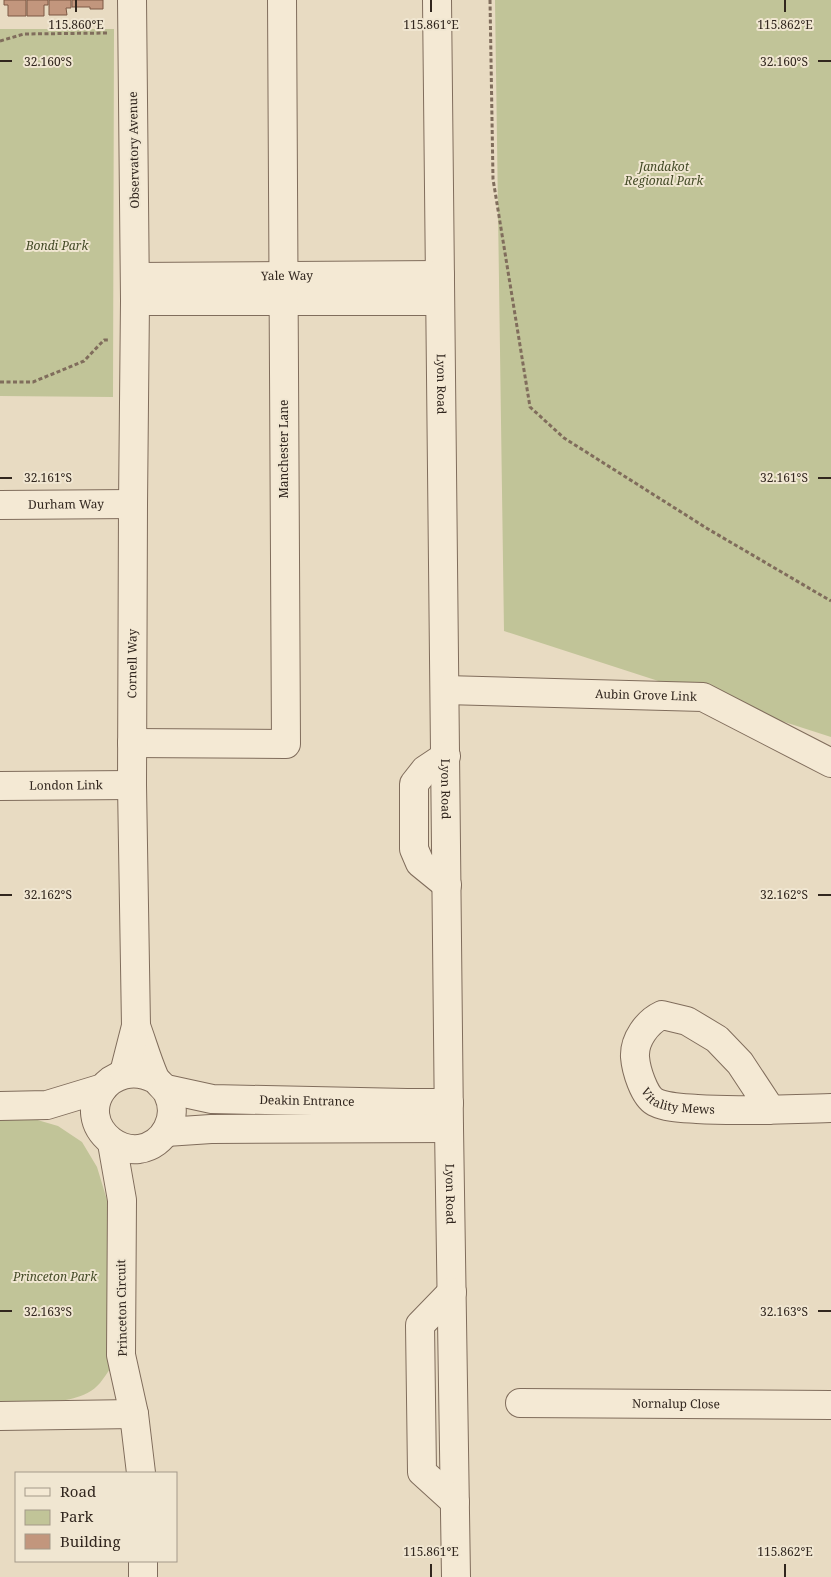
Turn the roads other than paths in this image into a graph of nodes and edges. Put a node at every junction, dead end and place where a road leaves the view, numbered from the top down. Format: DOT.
graph roads {
  1 [pos="132,0"];
  2 [pos="282,0"];
  3 [pos="437,0"];
  4 [pos="283,288"];
  5 [pos="440,288"];
  6 [pos="135,289"];
  7 [pos="133,504"];
  8 [pos="0,505"];
  9 [pos="445,690"];
  10 [pos="132,743"];
  11 [pos="831,763"];
  12 [pos="132,785"];
  13 [pos="0,786"];
  14 [pos="136,1026"];
  15 [pos="113,1081"];
  16 [pos="161,1084"];
  17 [pos="0,1106"];
  18 [pos="47,1106"];
  19 [pos="831,1108"];
  20 [pos="771,1110"];
  21 [pos="449,1116"];
  22 [pos="105,1133"];
  23 [pos="158,1139"];
  24 [pos="122,1200"];
  25 [pos="520,1403"];
  26 [pos="831,1405"];
  27 [pos="134,1414"];
  28 [pos="0,1416"];
  29 [pos="141,1472"];
  30 [pos="143,1562"];
  31 [pos="143,1577"];
  32 [pos="456,1577"];
  1 -- 6 [label="street, Observatory Avenue"];
  2 -- 4 [label="street, Manchester Lane"];
  3 -- 5 [label="street, Lyon Road"];
  4 -- 5 [label="street, Yale Way"];
  4 -- 6 [label="street, Yale Way"];
  4 -- 10 [label="street, Manchester Lane"];
  5 -- 9 [label="street, Lyon Road"];
  6 -- 7 [label="street, Cornell Way"];
  7 -- 8 [label="street, Durham Way"];
  7 -- 10 [label="street, Cornell Way"];
  9 -- 11 [label="street, Aubin Grove Link"];
  9 -- 21 [label="street, Lyon Road"];
  10 -- 12 [label="street, Cornell Way"];
  12 -- 13 [label="street, London Link"];
  12 -- 14 [label="street, Cornell Way"];
  14 -- 15 [label="street, Cornell Way"];
  14 -- 16 [label="street, Cornell Way"];
  15 -- 16 [label="street"];
  15 -- 18 [label="street"];
  15 -- 22 [label="street"];
  16 -- 21 [label="street, Deakin Entrance"];
  16 -- 23 [label="street"];
  17 -- 18 [label="street"];
  18 -- 22 [label="street"];
  19 -- 20 [label="street, Vitality Mews"];
  20 -- 20 [label="street, Vitality Mews"];
  21 -- 23 [label="street"];
  21 -- 32 [label="street, Lyon Road"];
  22 -- 23 [label="street"];
  22 -- 24 [label="street, Princeton Circuit"];
  23 -- 24 [label="street, Princeton Circuit"];
  24 -- 27 [label="street, Princeton Circuit"];
  25 -- 26 [label="street, Nornalup Close"];
  27 -- 28 [label="street"];
  27 -- 29 [label="street, Princeton Circuit"];
  30 -- 31 [label="street"];
}
